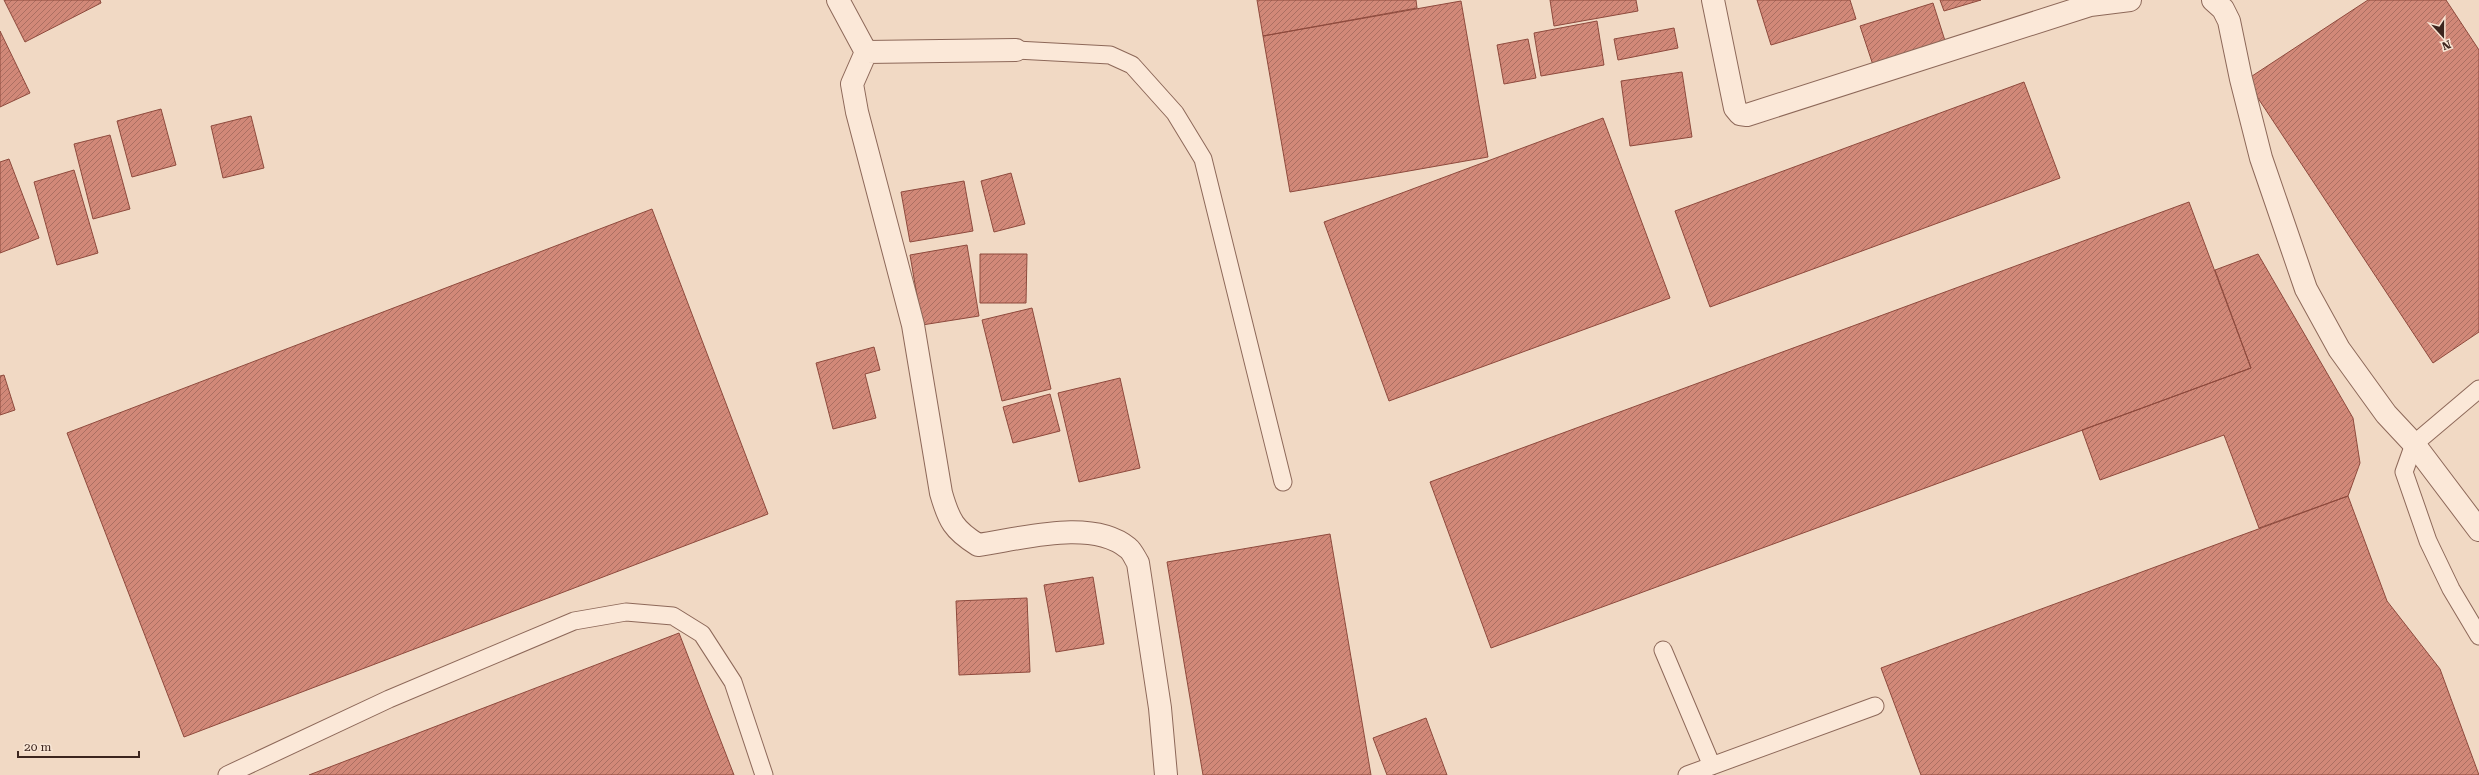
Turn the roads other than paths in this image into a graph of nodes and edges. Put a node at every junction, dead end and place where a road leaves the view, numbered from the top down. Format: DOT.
graph roads {
  1 [pos="838,0"];
  2 [pos="1713,0"];
  3 [pos="2130,0"];
  4 [pos="2213,0"];
  5 [pos="2087,3"];
  6 [pos="1016,50"];
  7 [pos="866,52"];
  8 [pos="2479,389"];
  9 [pos="2414,444"];
  10 [pos="1283,482"];
  11 [pos="2479,530"];
  12 [pos="2479,636"];
  13 [pos="1663,650"];
  14 [pos="1875,706"];
  15 [pos="1712,766"];
  16 [pos="227,775"];
  17 [pos="764,775"];
  18 [pos="1166,775"];
  19 [pos="1687,775"];
  1 -- 7 [label="street"];
  2 -- 5 [label="street"];
  3 -- 5 [label="street"];
  4 -- 9 [label="street"];
  6 -- 7 [label="street"];
  6 -- 10 [label="lane"];
  7 -- 18 [label="street"];
  8 -- 9 [label="lane"];
  9 -- 11 [label="street"];
  9 -- 12 [label="lane"];
  13 -- 15 [label="lane"];
  14 -- 15 [label="lane"];
  15 -- 19 [label="lane"];
  16 -- 17 [label="lane"];
}
